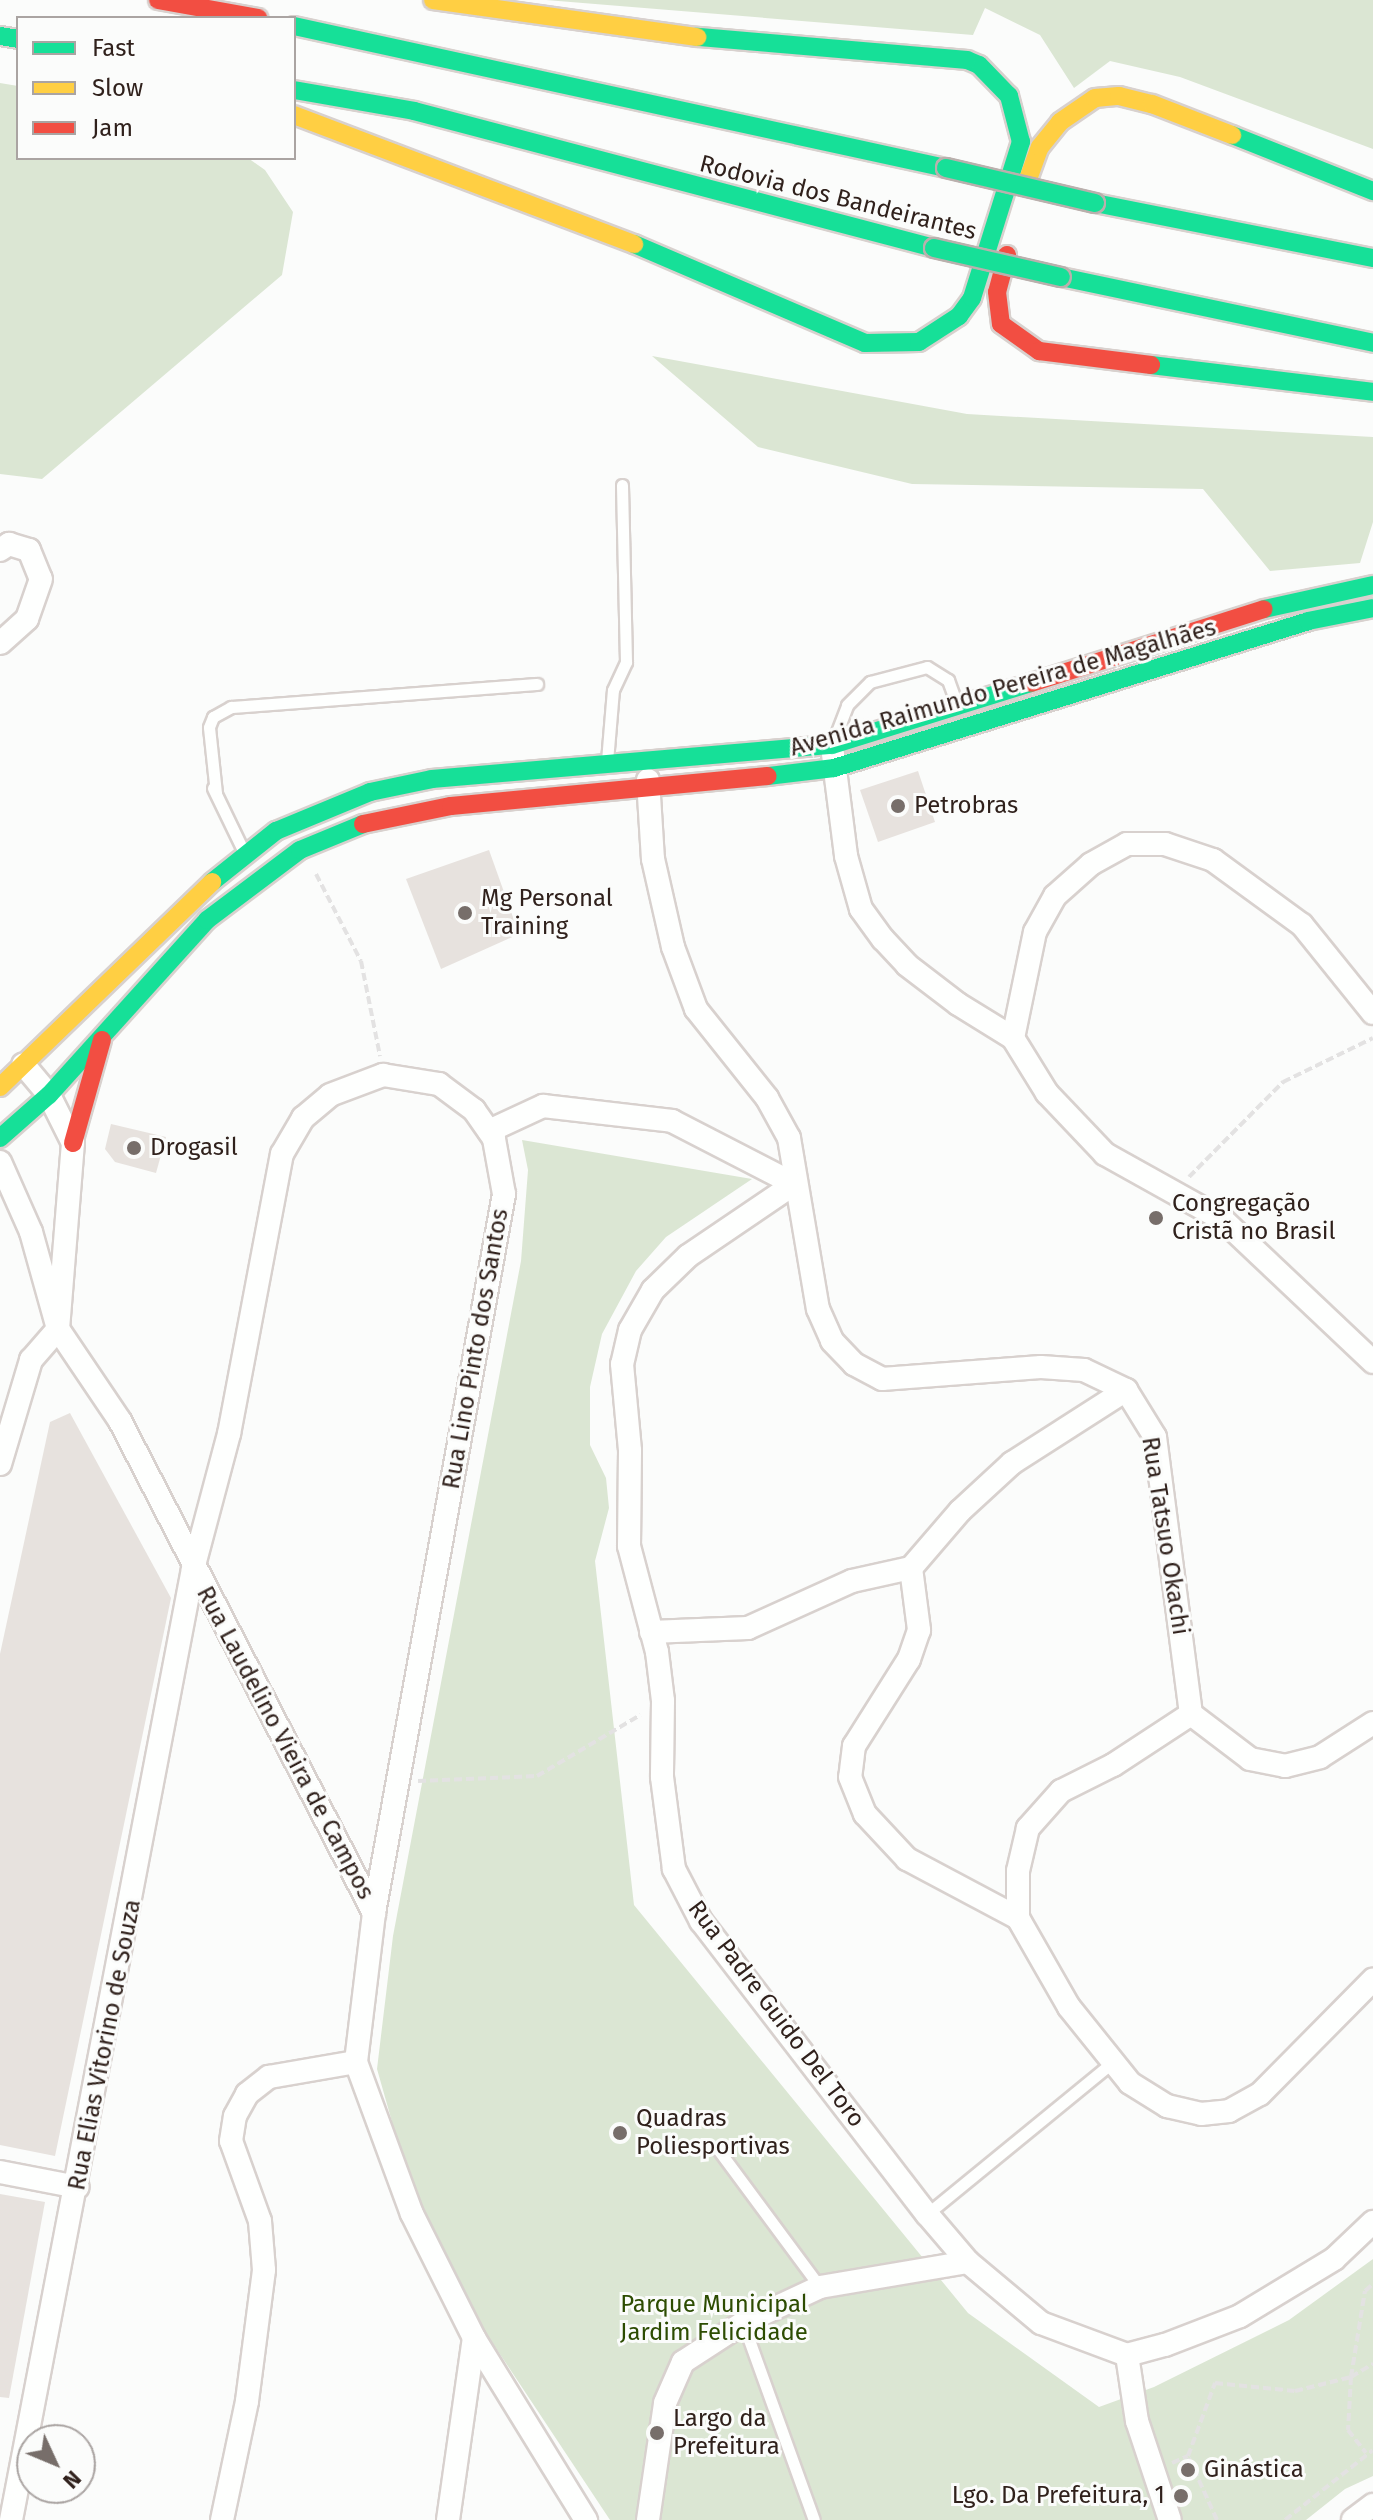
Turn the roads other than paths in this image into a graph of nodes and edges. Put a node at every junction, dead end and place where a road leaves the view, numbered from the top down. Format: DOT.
graph roads {
  1 [pos="158,0"];
  2 [pos="433,0"];
  3 [pos="247,16"];
  4 [pos="296,26"];
  5 [pos="296,90"];
  6 [pos="296,116"];
  7 [pos="1373,191"];
  8 [pos="1373,258"];
  9 [pos="1373,343"];
  10 [pos="1373,392"];
  11 [pos="622,485"];
  12 [pos="0,550"];
  13 [pos="1373,585"];
  14 [pos="1373,608"];
  15 [pos="0,643"];
  16 [pos="537,684"];
  17 [pos="958,705"];
  18 [pos="964,729"];
  19 [pos="832,745"];
  20 [pos="646,760"];
  21 [pos="607,763"];
  22 [pos="834,768"];
  23 [pos="650,791"];
  24 [pos="244,852"];
  25 [pos="260,879"];
  26 [pos="1373,1013"];
  27 [pos="105,1030"];
  28 [pos="1013,1038"];
  29 [pos="23,1064"];
  30 [pos="0,1087"];
  31 [pos="49,1095"];
  32 [pos="489,1131"];
  33 [pos="0,1138"];
  34 [pos="73,1143"];
  35 [pos="0,1162"];
  36 [pos="794,1184"];
  37 [pos="58,1329"];
  38 [pos="1373,1362"];
  39 [pos="1126,1390"];
  40 [pos="0,1464"];
  41 [pos="911,1568"];
  42 [pos="193,1569"];
  43 [pos="651,1632"];
  44 [pos="1191,1714"];
  45 [pos="1373,1723"];
  46 [pos="374,1913"];
  47 [pos="1018,1918"];
  48 [pos="1373,1980"];
  49 [pos="356,2062"];
  50 [pos="1110,2064"];
  51 [pos="717,2148"];
  52 [pos="0,2172"];
  53 [pos="78,2187"];
  54 [pos="927,2214"];
  55 [pos="1373,2222"];
  56 [pos="968,2262"];
  57 [pos="820,2287"];
  58 [pos="743,2323"];
  59 [pos="474,2338"];
  60 [pos="1127,2355"];
  61 [pos="1373,2505"];
  62 [pos="11,2520"];
  63 [pos="222,2520"];
  64 [pos="448,2520"];
  65 [pos="586,2520"];
  66 [pos="648,2520"];
  67 [pos="814,2520"];
  68 [pos="1170,2520"];
  69 [pos="1353,2520"];
  1 -- 3 [label="main road"];
  2 -- 6 [label="main road"];
  4 -- 8 [label="main road, Rodovia dos Bandeirantes, bridge"];
  5 -- 9 [label="main road, Rodovia dos Bandeirantes, bridge"];
  7 -- 10 [label="main road"];
  11 -- 21 [label="lane"];
  12 -- 15 [label="street"];
  13 -- 17 [label="main road, Avenida Raimundo Pereira de Magalhães"];
  14 -- 18 [label="main road, Avenida Raimundo Pereira de Magalhães"];
  16 -- 24 [label="lane"];
  17 -- 18 [label="lane"];
  17 -- 19 [label="main road, Avenida Raimundo Pereira de Magalhães"];
  17 -- 19 [label="lane"];
  18 -- 22 [label="main road, Avenida Raimundo Pereira de Magalhães"];
  19 -- 20 [label="main road, Avenida Raimundo Pereira de Magalhães"];
  19 -- 22 [label="street"];
  20 -- 21 [label="main road, Avenida Raimundo Pereira de Magalhães"];
  20 -- 23 [label="street"];
  21 -- 24 [label="main road, Avenida Raimundo Pereira de Magalhães"];
  22 -- 23 [label="main road, Avenida Raimundo Pereira de Magalhães"];
  22 -- 28 [label="street"];
  23 -- 25 [label="main road, Avenida Raimundo Pereira de Magalhães"];
  23 -- 36 [label="street"];
  24 -- 25 [label="lane"];
  24 -- 29 [label="main road, Avenida Raimundo Pereira de Magalhães"];
  25 -- 27 [label="main road, Avenida Raimundo Pereira de Magalhães"];
  26 -- 28 [label="street"];
  27 -- 31 [label="main road, Avenida Raimundo Pereira de Magalhães"];
  27 -- 34 [label="main road"];
  28 -- 38 [label="street"];
  29 -- 30 [label="main road, Avenida Raimundo Pereira de Magalhães"];
  29 -- 31 [label="street"];
  31 -- 33 [label="main road, Avenida Raimundo Pereira de Magalhães"];
  31 -- 34 [label="street"];
  32 -- 36 [label="street"];
  32 -- 42 [label="street, Rua Lino Pinto dos Santos"];
  32 -- 46 [label="street, Rua Lino Pinto dos Santos"];
  34 -- 37 [label="street"];
  35 -- 37 [label="street, Rua Laudelino Vieira de Campos"];
  36 -- 39 [label="street"];
  36 -- 43 [label="street, Rua Padre Guido Del Toro"];
  37 -- 40 [label="street"];
  37 -- 42 [label="street, Rua Laudelino Vieira de Campos"];
  39 -- 41 [label="street"];
  39 -- 44 [label="street, Rua Tatsuo Okachi"];
  41 -- 43 [label="street"];
  41 -- 47 [label="street"];
  42 -- 46 [label="street, Rua Laudelino Vieira de Campos"];
  42 -- 53 [label="street, Rua Elias Vitorino de Souza"];
  43 -- 54 [label="street, Rua Padre Guido Del Toro"];
  44 -- 45 [label="street"];
  44 -- 47 [label="street"];
  46 -- 49 [label="street, Rua Laudelino Vieira de Campos"];
  47 -- 50 [label="street"];
  48 -- 50 [label="street"];
  49 -- 59 [label="street, Rua Laudelino Vieira de Campos"];
  49 -- 63 [label="street"];
  50 -- 54 [label="lane"];
  51 -- 57 [label="lane"];
  52 -- 53 [label="street"];
  53 -- 62 [label="street, Rua Elias Vitorino de Souza"];
  54 -- 56 [label="street, Rua Padre Guido Del Toro"];
  55 -- 60 [label="street"];
  56 -- 57 [label="street"];
  56 -- 60 [label="street, Rua Padre Guido Del Toro"];
  57 -- 58 [label="street"];
  58 -- 66 [label="street"];
  58 -- 67 [label="lane"];
  59 -- 64 [label="street"];
  59 -- 65 [label="street, Rua Laudelino Vieira de Campos"];
  60 -- 68 [label="street"];
  61 -- 69 [label="street"];
}
